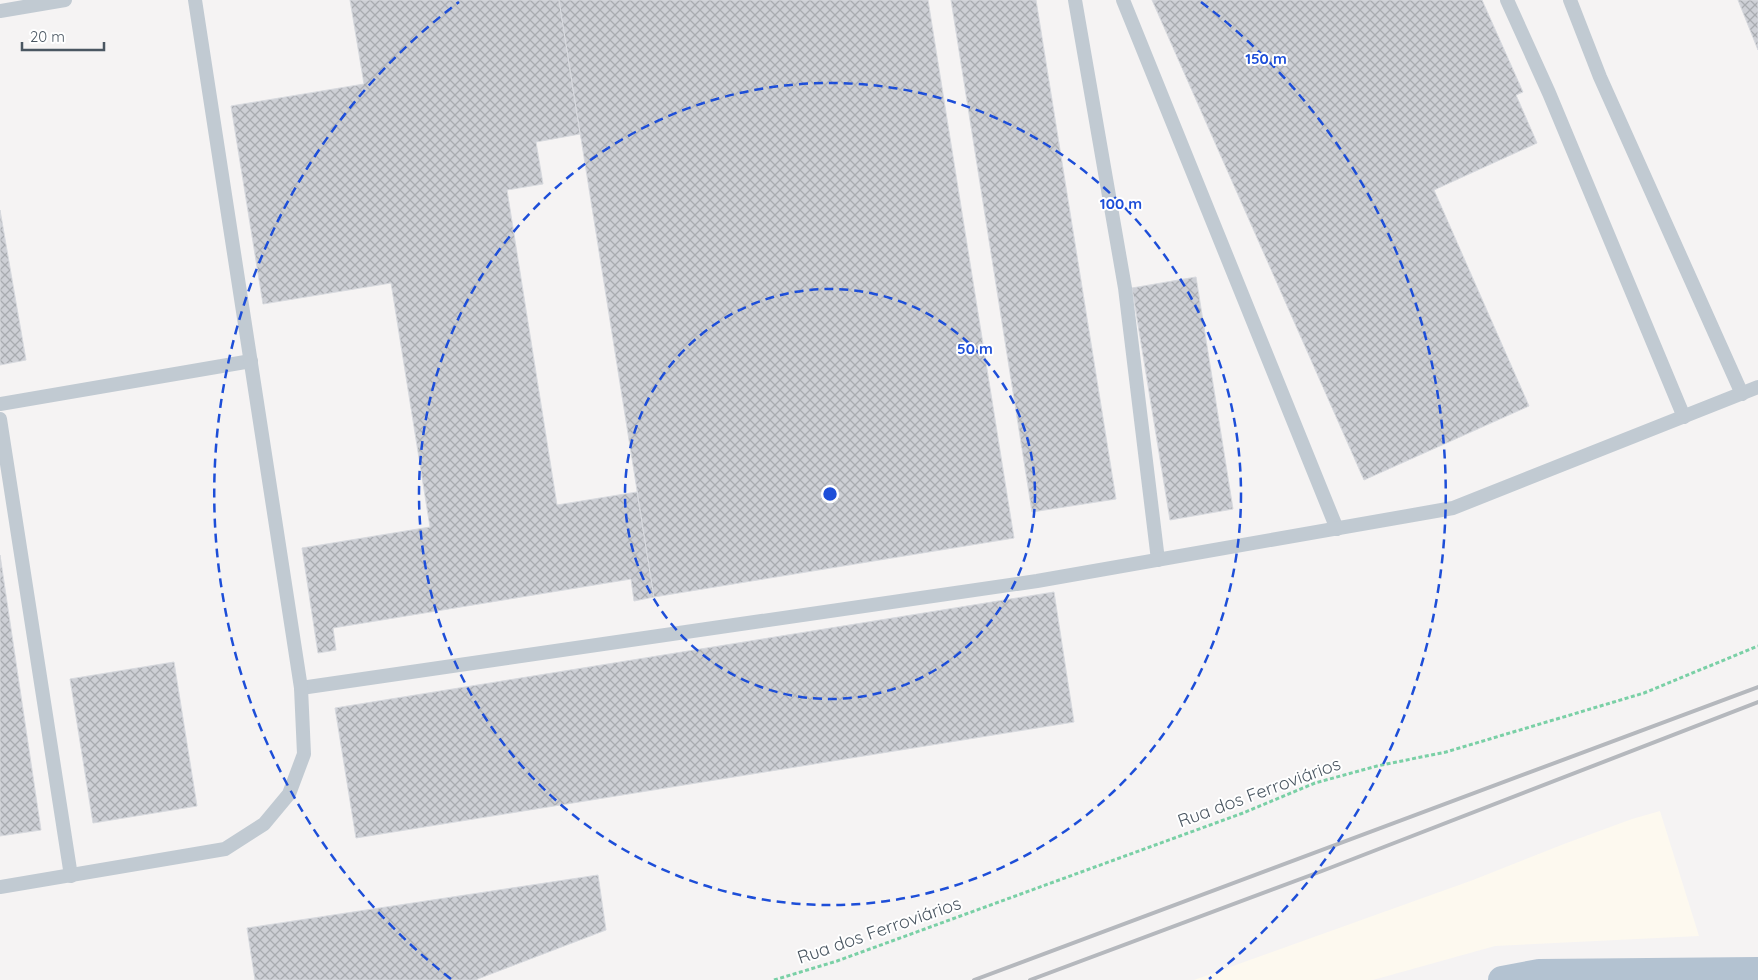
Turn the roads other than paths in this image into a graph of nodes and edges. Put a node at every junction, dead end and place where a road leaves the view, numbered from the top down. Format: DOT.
graph roads {
  1 [pos="65,0"];
  2 [pos="195,0"];
  3 [pos="1075,0"];
  4 [pos="1123,0"];
  5 [pos="1507,0"];
  6 [pos="1570,0"];
  7 [pos="0,11"];
  8 [pos="251,361"];
  9 [pos="1758,387"];
  10 [pos="1742,394"];
  11 [pos="0,404"];
  12 [pos="1684,417"];
  13 [pos="0,419"];
  14 [pos="1336,529"];
  15 [pos="1158,560"];
  16 [pos="301,688"];
  17 [pos="71,876"];
  18 [pos="0,887"];
  19 [pos="1758,971"];
  20 [pos="1502,980"];
  1 -- 7 [label="lane"];
  2 -- 8 [label="lane"];
  3 -- 15 [label="lane"];
  4 -- 14 [label="lane"];
  5 -- 12 [label="lane"];
  6 -- 10 [label="lane"];
  8 -- 11 [label="lane"];
  8 -- 16 [label="lane"];
  9 -- 10 [label="lane"];
  10 -- 12 [label="lane"];
  12 -- 14 [label="lane"];
  13 -- 17 [label="lane"];
  14 -- 15 [label="lane"];
  15 -- 16 [label="lane"];
  16 -- 17 [label="lane"];
  17 -- 18 [label="lane"];
  19 -- 20 [label="main road"];
}
